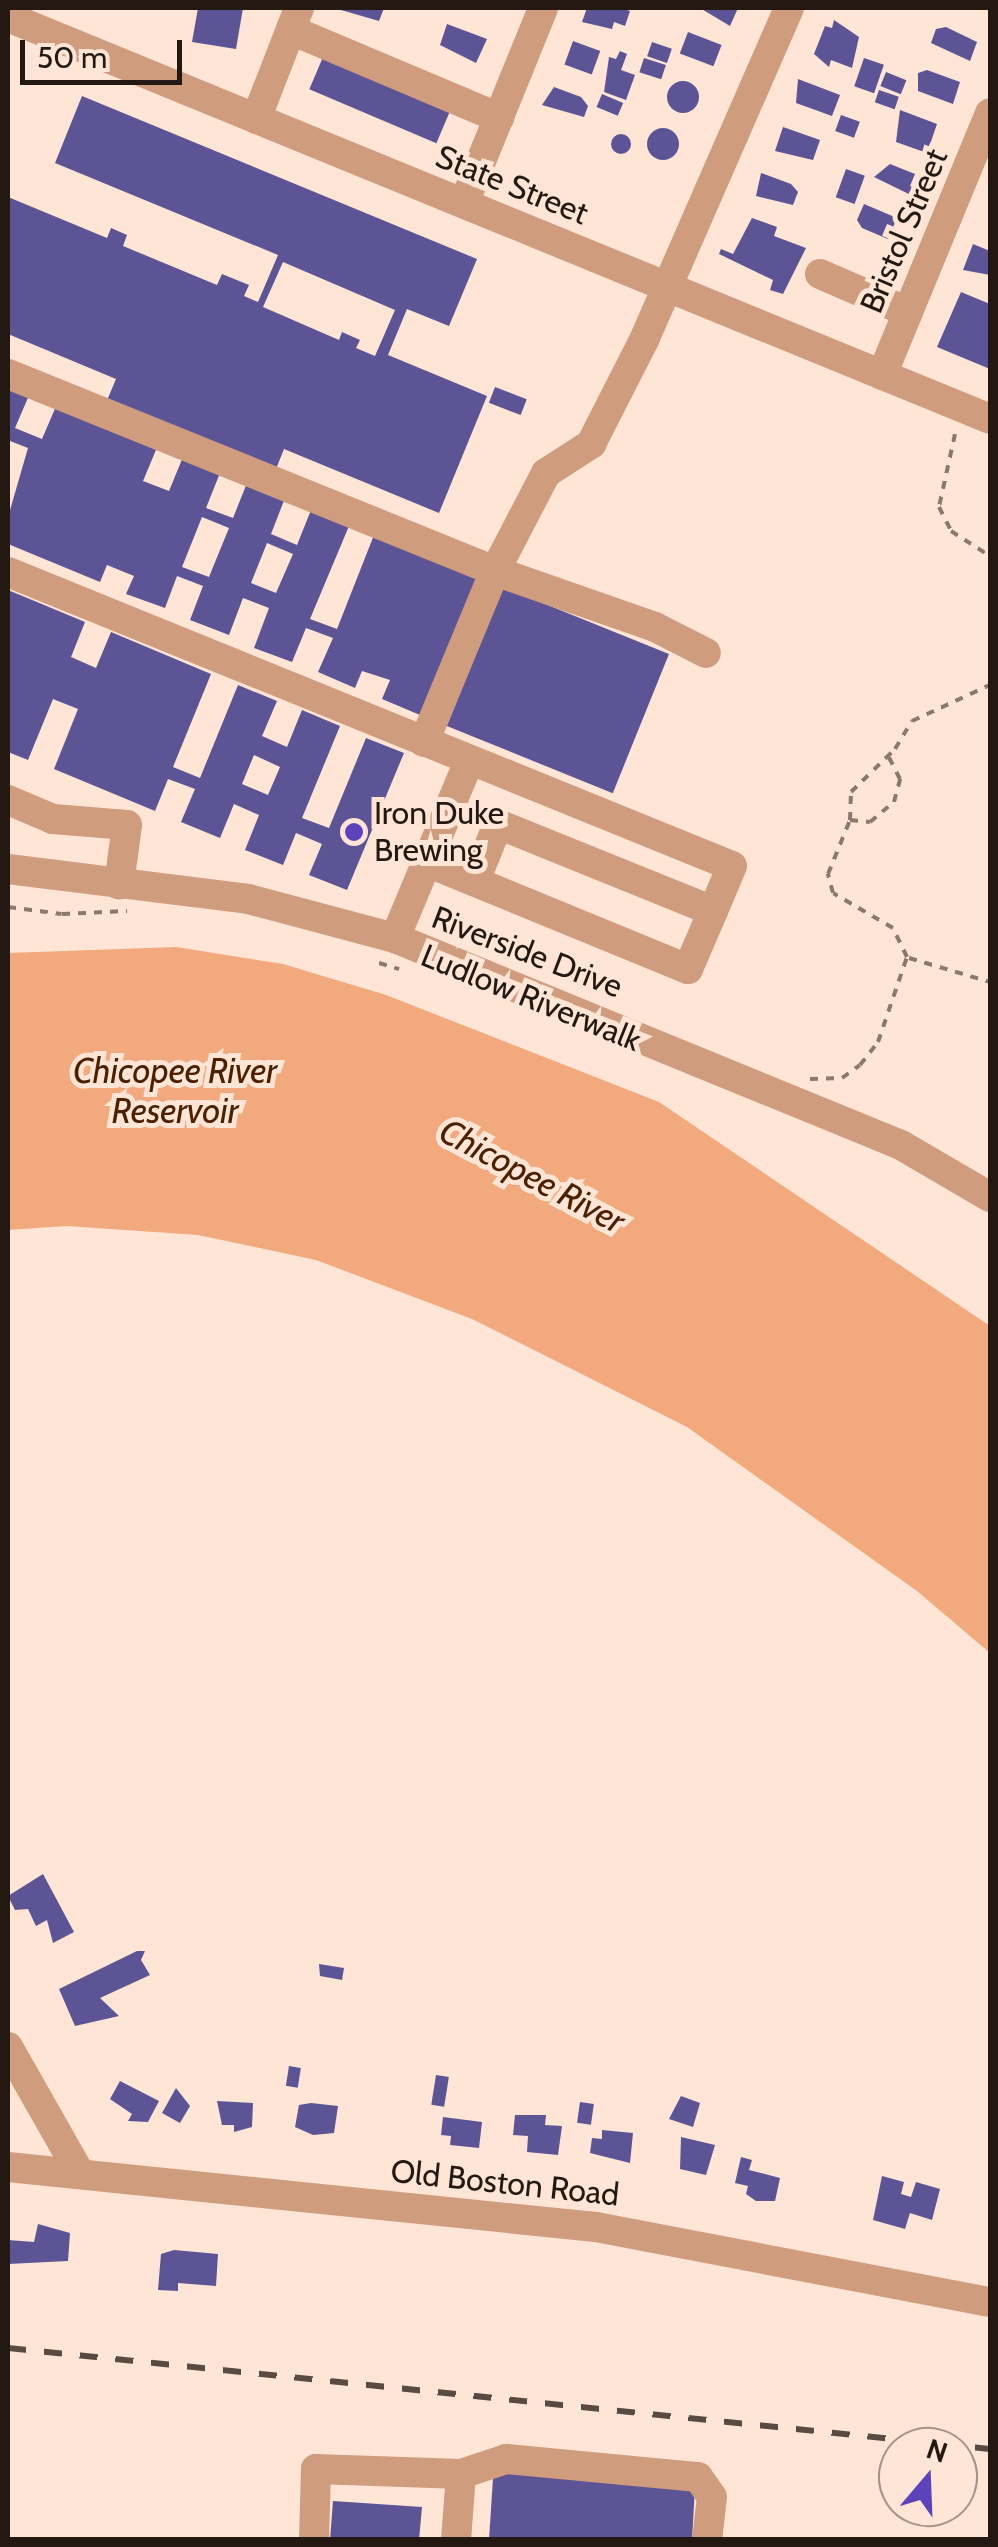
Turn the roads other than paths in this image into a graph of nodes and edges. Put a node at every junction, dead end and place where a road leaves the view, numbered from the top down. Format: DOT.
graph roads {
  1 [pos="544,8"];
  2 [pos="789,8"];
  3 [pos="8,17"];
  4 [pos="295,19"];
  5 [pos="990,113"];
  6 [pos="498,118"];
  7 [pos="256,119"];
  8 [pos="464,203"];
  9 [pos="820,274"];
  10 [pos="669,288"];
  11 [pos="908,312"];
  12 [pos="8,374"];
  13 [pos="882,375"];
  14 [pos="990,419"];
  15 [pos="495,571"];
  16 [pos="8,572"];
  17 [pos="706,653"];
  18 [pos="424,742"];
  19 [pos="469,760"];
  20 [pos="8,800"];
  21 [pos="426,862"];
  22 [pos="8,869"];
  23 [pos="475,881"];
  24 [pos="119,884"];
  25 [pos="713,911"];
  26 [pos="395,938"];
  27 [pos="990,1197"];
  28 [pos="8,2048"];
  29 [pos="8,2167"];
  30 [pos="80,2174"];
  31 [pos="990,2302"];
  32 [pos="461,2474"];
  33 [pos="314,2540"];
  34 [pos="456,2540"];
  35 [pos="706,2540"];
  1 -- 6 [label="street"];
  2 -- 10 [label="street"];
  3 -- 7 [label="street, State Street"];
  4 -- 6 [label="street"];
  4 -- 7 [label="street"];
  5 -- 11 [label="street, Bristol Street"];
  6 -- 8 [label="street"];
  7 -- 8 [label="street, State Street"];
  8 -- 10 [label="street, State Street"];
  9 -- 11 [label="street"];
  10 -- 13 [label="street, State Street"];
  10 -- 15 [label="street"];
  11 -- 13 [label="street, Bristol Street"];
  12 -- 15 [label="street"];
  13 -- 14 [label="street, State Street"];
  15 -- 17 [label="street"];
  15 -- 18 [label="street"];
  16 -- 18 [label="street"];
  18 -- 19 [label="street"];
  19 -- 21 [label="street"];
  19 -- 25 [label="street"];
  20 -- 24 [label="street"];
  21 -- 23 [label="street"];
  21 -- 26 [label="street"];
  22 -- 24 [label="street, Riverside Drive"];
  23 -- 25 [label="street"];
  23 -- 25 [label="street"];
  24 -- 26 [label="street, Riverside Drive"];
  26 -- 27 [label="street, Riverside Drive"];
  28 -- 30 [label="street"];
  29 -- 30 [label="street, Old Boston Road"];
  30 -- 31 [label="street, Old Boston Road"];
  32 -- 33 [label="street"];
  32 -- 34 [label="street"];
  32 -- 35 [label="street"];
}
